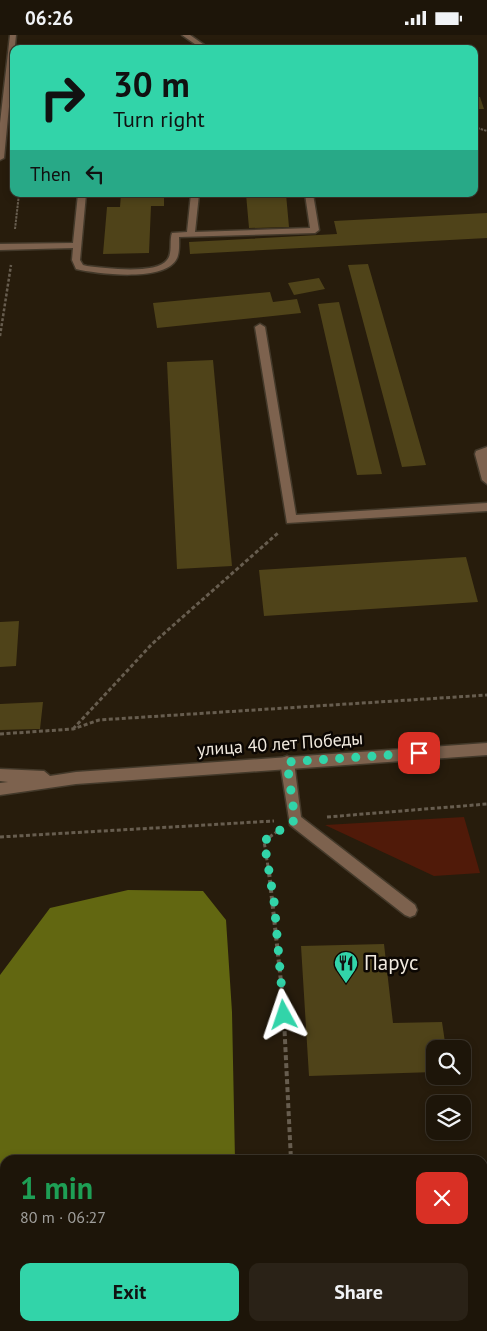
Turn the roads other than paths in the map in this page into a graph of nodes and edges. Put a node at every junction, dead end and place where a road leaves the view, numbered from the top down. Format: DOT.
graph roads {
  1 [pos="185,35"];
  2 [pos="201,45"];
  3 [pos="10,63"];
  4 [pos="0,158"];
  5 [pos="82,197"];
  6 [pos="195,197"];
  7 [pos="310,197"];
  8 [pos="191,233"];
  9 [pos="78,245"];
  10 [pos="0,247"];
  11 [pos="260,327"];
  12 [pos="487,451"];
  13 [pos="487,480"];
  14 [pos="487,507"];
  15 [pos="487,749"];
  16 [pos="287,762"];
  17 [pos="0,775"];
  18 [pos="76,778"];
  19 [pos="0,789"];
  20 [pos="410,911"];
  1 -- 2 [label="street"];
  3 -- 4 [label="street"];
  5 -- 9 [label="street"];
  6 -- 8 [label="street"];
  7 -- 8 [label="street"];
  8 -- 9 [label="street"];
  9 -- 10 [label="street"];
  11 -- 14 [label="street"];
  12 -- 13 [label="street"];
  15 -- 16 [label="street, улица 40 лет Победы"];
  16 -- 18 [label="street, улица 40 лет Победы"];
  16 -- 20 [label="street"];
  17 -- 18 [label="street, улица 40 лет Победы"];
  18 -- 19 [label="street, улица 40 лет Победы"];
}
